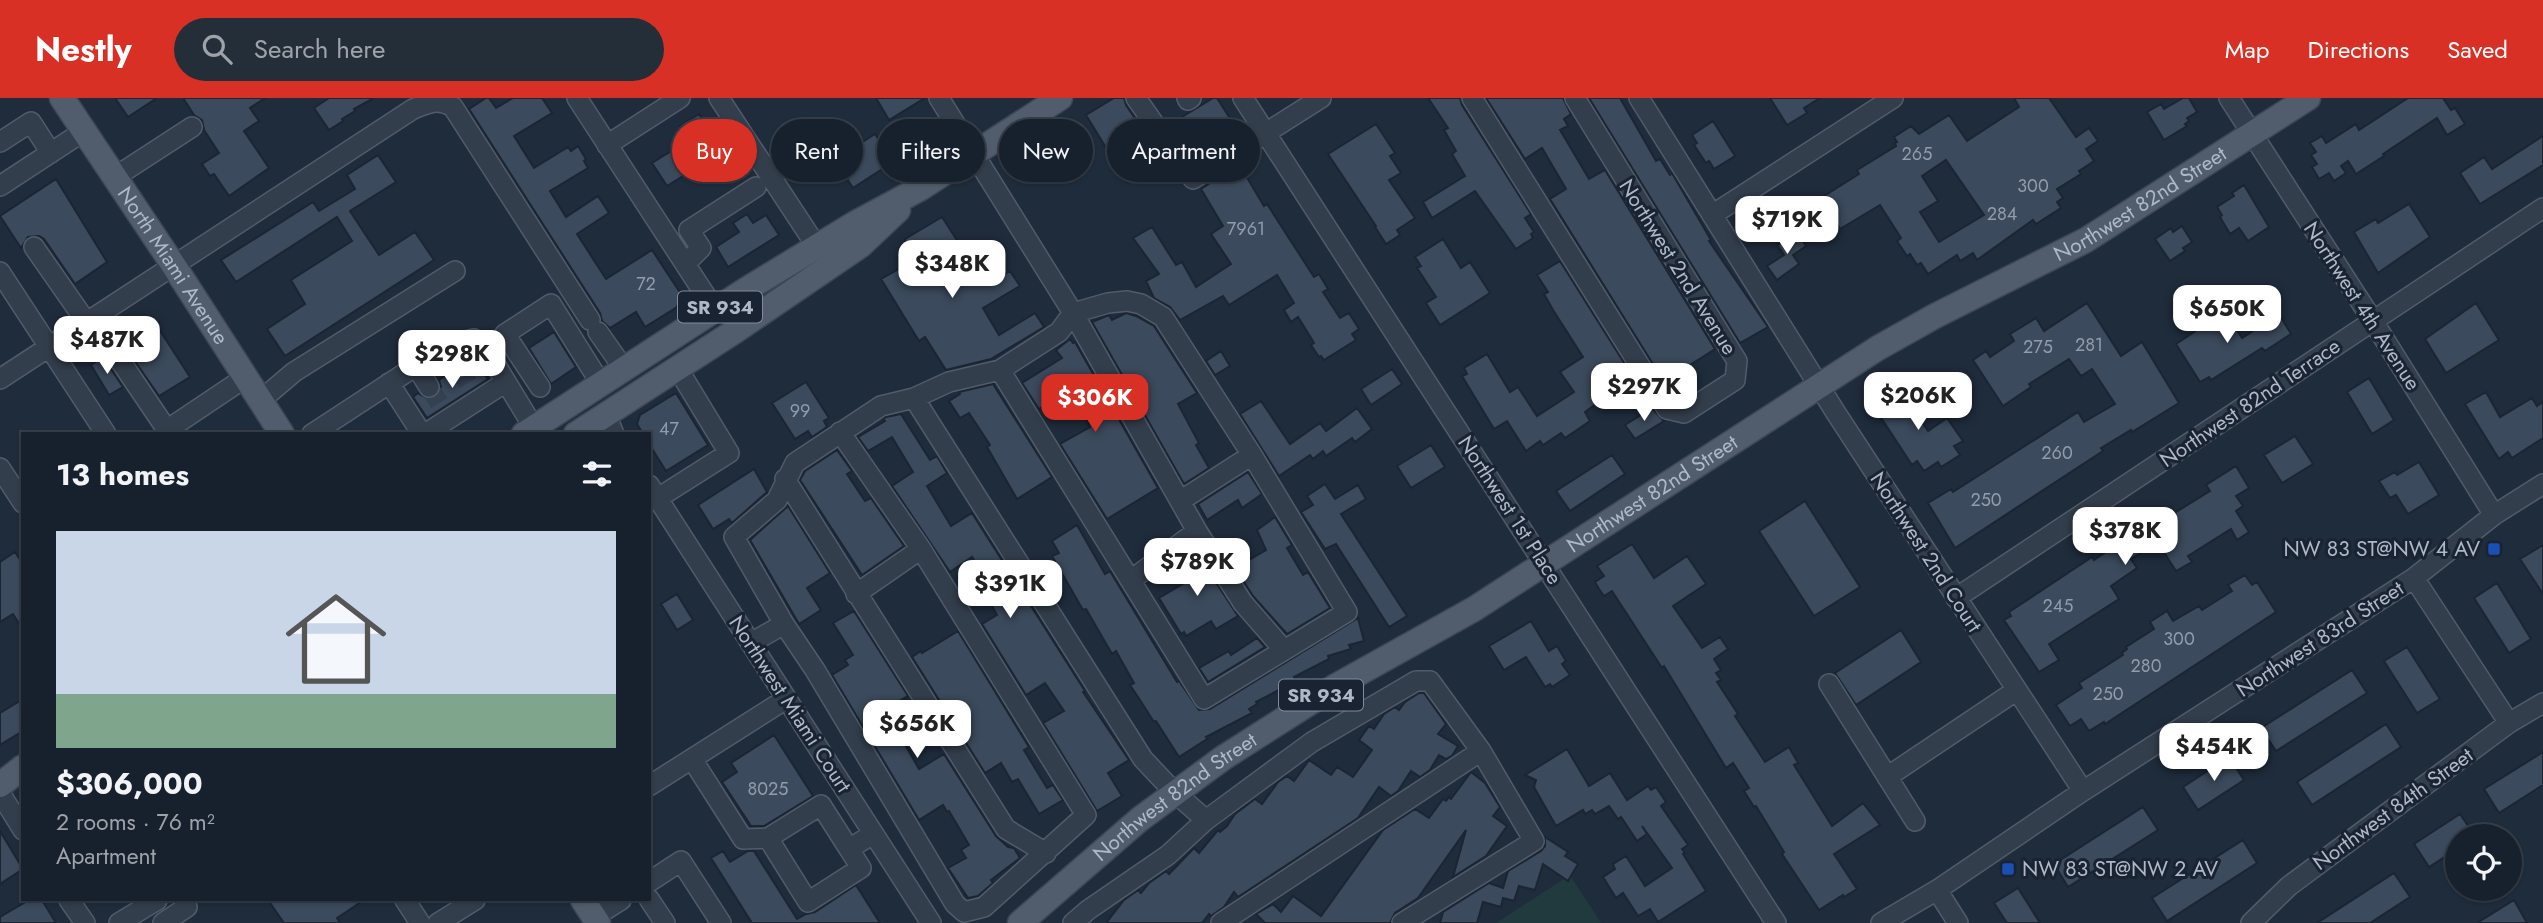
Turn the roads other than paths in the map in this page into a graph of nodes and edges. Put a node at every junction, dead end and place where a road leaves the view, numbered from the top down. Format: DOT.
graph roads {
  1 [pos="62,98"];
  2 [pos="406,98"];
  3 [pos="577,98"];
  4 [pos="680,98"];
  5 [pos="719,98"];
  6 [pos="939,98"];
  7 [pos="1060,98"];
  8 [pos="1136,98"];
  9 [pos="1243,98"];
  10 [pos="1321,98"];
  11 [pos="1472,98"];
  12 [pos="1574,98"];
  13 [pos="1639,98"];
  14 [pos="1893,98"];
  15 [pos="2229,98"];
  16 [pos="2308,98"];
  17 [pos="952,119"];
  18 [pos="192,127"];
  19 [pos="84,131"];
  20 [pos="1266,133"];
  21 [pos="2252,135"];
  22 [pos="365,141"];
  23 [pos="0,142"];
  24 [pos="607,145"];
  25 [pos="985,146"];
  26 [pos="51,153"];
  27 [pos="985,171"];
  28 [pos="115,177"];
  29 [pos="930,182"];
  30 [pos="0,186"];
  31 [pos="755,187"];
  32 [pos="921,188"];
  33 [pos="2543,208"];
  34 [pos="1712,215"];
  35 [pos="34,247"];
  36 [pos="817,247"];
  37 [pos="685,264"];
  38 [pos="174,266"];
  39 [pos="455,271"];
  40 [pos="0,272"];
  41 [pos="715,310"];
  42 [pos="1073,313"];
  43 [pos="89,321"];
  44 [pos="2373,321"];
  45 [pos="445,346"];
  46 [pos="50,347"];
  47 [pos="416,366"];
  48 [pos="458,367"];
  49 [pos="624,369"];
  50 [pos="678,369"];
  51 [pos="1000,370"];
  52 [pos="246,377"];
  53 [pos="0,379"];
  54 [pos="506,382"];
  55 [pos="389,383"];
  56 [pos="601,384"];
  57 [pos="1820,386"];
  58 [pos="429,387"];
  59 [pos="540,387"];
  60 [pos="914,397"];
  61 [pos="261,400"];
  62 [pos="610,424"];
  63 [pos="529,431"];
  64 [pos="105,432"];
  65 [pos="281,432"];
  66 [pos="315,432"];
  67 [pos="422,432"];
  68 [pos="426,432"];
  69 [pos="583,432"];
  70 [pos="840,432"];
  71 [pos="1252,455"];
  72 [pos="0,468"];
  73 [pos="785,479"];
  74 [pos="2543,484"];
  75 [pos="654,491"];
  76 [pos="21,500"];
  77 [pos="1180,501"];
  78 [pos="2494,515"];
  79 [pos="1197,531"];
  80 [pos="921,549"];
  81 [pos="1545,564"];
  82 [pos="2414,579"];
  83 [pos="1131,580"];
  84 [pos="856,594"];
  85 [pos="1956,598"];
  86 [pos="784,624"];
  87 [pos="751,643"];
  88 [pos="1284,650"];
  89 [pos="1829,684"];
  90 [pos="2017,690"];
  91 [pos="786,699"];
  92 [pos="2543,703"];
  93 [pos="2509,723"];
  94 [pos="1481,751"];
  95 [pos="692,759"];
  96 [pos="21,769"];
  97 [pos="1887,777"];
  98 [pos="21,781"];
  99 [pos="651,785"];
  100 [pos="0,786"];
  101 [pos="2083,791"];
  102 [pos="1174,792"];
  103 [pos="0,793"];
  104 [pos="1206,820"];
  105 [pos="1915,821"];
  106 [pos="21,827"];
  107 [pos="873,834"];
  108 [pos="768,838"];
  109 [pos="849,849"];
  110 [pos="1046,853"];
  111 [pos="651,881"];
  112 [pos="1937,890"];
  113 [pos="70,901"];
  114 [pos="406,901"];
  115 [pos="473,901"];
  116 [pos="619,901"];
  117 [pos="650,901"];
  118 [pos="148,902"];
  119 [pos="187,907"];
  120 [pos="592,913"];
  121 [pos="85,923"];
  122 [pos="119,923"];
  123 [pos="163,923"];
  124 [pos="420,923"];
  125 [pos="438,923"];
  126 [pos="665,923"];
  127 [pos="721,923"];
  128 [pos="931,923"];
  129 [pos="1020,923"];
  130 [pos="1073,923"];
  131 [pos="1221,923"];
  132 [pos="1402,923"];
  133 [pos="1776,923"];
  134 [pos="1881,923"];
  135 [pos="1958,923"];
  136 [pos="2251,923"];
  1 -- 19 [label="main road, North Miami Avenue"];
  2 -- 22 [label="street"];
  3 -- 24 [label="street"];
  4 -- 24 [label="street"];
  5 -- 36 [label="street"];
  6 -- 17 [label="street"];
  7 -- 25 [label="main road, SR 934"];
  8 -- 20 [label="street"];
  9 -- 20 [label="street, Northwest 1st Place"];
  10 -- 20 [label="street"];
  11 -- 12 [label="street, Northwest 2nd Avenue"];
  13 -- 34 [label="street, Northwest 2nd Court"];
  14 -- 34 [label="street"];
  15 -- 21 [label="street, Northwest 4th Avenue"];
  16 -- 21 [label="main road, Northwest 82nd Street / SR 934"];
  18 -- 28 [label="street"];
  19 -- 26 [label="street"];
  19 -- 28 [label="main road, North Miami Avenue"];
  20 -- 81 [label="street, Northwest 1st Place"];
  21 -- 44 [label="street, Northwest 4th Avenue"];
  21 -- 57 [label="main road, Northwest 82nd Street / SR 934"];
  22 -- 38 [label="street"];
  22 -- 49 [label="street"];
  23 -- 26 [label="street"];
  24 -- 37 [label="street"];
  26 -- 30 [label="street"];
  27 -- 42 [label="street"];
  28 -- 38 [label="main road, North Miami Avenue"];
  29 -- 32 [label="main road, SR 934"];
  31 -- 37 [label="street"];
  32 -- 36 [label="main road, SR 934"];
  32 -- 50 [label="main road"];
  33 -- 44 [label="street, Northwest 82nd Terrace"];
  34 -- 57 [label="street, Northwest 2nd Court"];
  35 -- 43 [label="street"];
  36 -- 41 [label="main road, SR 934"];
  37 -- 41 [label="street"];
  38 -- 43 [label="street"];
  38 -- 52 [label="main road, North Miami Avenue"];
  39 -- 61 [label="street"];
  40 -- 46 [label="street"];
  41 -- 49 [label="main road, SR 934"];
  41 -- 62 [label="main road"];
  42 -- 51 [label="street"];
  42 -- 71 [label="street"];
  42 -- 77 [label="street"];
  43 -- 46 [label="street"];
  43 -- 52 [label="street"];
  44 -- 78 [label="street, Northwest 4th Avenue"];
  44 -- 85 [label="street, Northwest 82nd Terrace"];
  45 -- 47 [label="street"];
  45 -- 48 [label="street"];
  45 -- 54 [label="street"];
  46 -- 53 [label="street"];
  46 -- 64 [label="street"];
  47 -- 55 [label="street"];
  47 -- 58 [label="street"];
  49 -- 56 [label="main road, SR 934"];
  50 -- 62 [label="main road"];
  50 -- 75 [label="street"];
  51 -- 60 [label="street"];
  51 -- 83 [label="street"];
  52 -- 61 [label="main road, North Miami Avenue"];
  54 -- 63 [label="street"];
  54 -- 68 [label="street"];
  55 -- 66 [label="street"];
  55 -- 67 [label="street"];
  56 -- 59 [label="street"];
  56 -- 63 [label="main road, SR 934"];
  57 -- 81 [label="main road, Northwest 82nd Street / SR 934"];
  57 -- 85 [label="street, Northwest 2nd Court"];
  60 -- 70 [label="street"];
  60 -- 102 [label="street"];
  61 -- 65 [label="main road, North Miami Avenue"];
  62 -- 69 [label="main road"];
  70 -- 73 [label="street"];
  70 -- 80 [label="street"];
  71 -- 77 [label="street"];
  71 -- 88 [label="street"];
  72 -- 76 [label="street"];
  73 -- 84 [label="street"];
  73 -- 86 [label="street"];
  74 -- 78 [label="street, Northwest 83rd Street"];
  75 -- 87 [label="street, Northwest Miami Court"];
  77 -- 79 [label="street"];
  78 -- 82 [label="street, Northwest 83rd Street"];
  79 -- 83 [label="street"];
  79 -- 88 [label="street"];
  80 -- 84 [label="street"];
  80 -- 110 [label="street"];
  81 -- 102 [label="main road, Northwest 82nd Street / SR 934"];
  81 -- 133 [label="street, Northwest 1st Place"];
  82 -- 93 [label="street"];
  82 -- 101 [label="street, Northwest 83rd Street"];
  83 -- 88 [label="street"];
  84 -- 110 [label="street"];
  85 -- 90 [label="street, Northwest 2nd Court"];
  86 -- 87 [label="street"];
  86 -- 110 [label="street"];
  87 -- 91 [label="street, Northwest Miami Court"];
  89 -- 97 [label="street"];
  90 -- 97 [label="street"];
  90 -- 101 [label="street, Northwest 2nd Court"];
  91 -- 95 [label="street"];
  91 -- 107 [label="street, Northwest Miami Court"];
  92 -- 93 [label="street, Northwest 84th Street"];
  93 -- 136 [label="street, Northwest 84th Street"];
  94 -- 104 [label="street"];
  94 -- 131 [label="street"];
  94 -- 132 [label="street"];
  95 -- 99 [label="street"];
  95 -- 108 [label="street"];
  96 -- 100 [label="main road"];
  97 -- 105 [label="street"];
  98 -- 100 [label="main road"];
  101 -- 112 [label="street, Northwest 83rd Street"];
  102 -- 104 [label="street"];
  102 -- 129 [label="main road, Northwest 82nd Street / SR 934"];
  103 -- 106 [label="street"];
  104 -- 130 [label="street"];
  107 -- 109 [label="street"];
  107 -- 128 [label="street, Northwest Miami Court"];
  108 -- 109 [label="street"];
  108 -- 109 [label="street"];
  111 -- 127 [label="street"];
  112 -- 134 [label="street, Northwest 83rd Street"];
  112 -- 135 [label="street"];
  113 -- 121 [label="street"];
  114 -- 124 [label="street"];
  115 -- 125 [label="street"];
  116 -- 120 [label="street"];
  117 -- 126 [label="street"];
  118 -- 122 [label="street"];
  119 -- 123 [label="street"];
}
